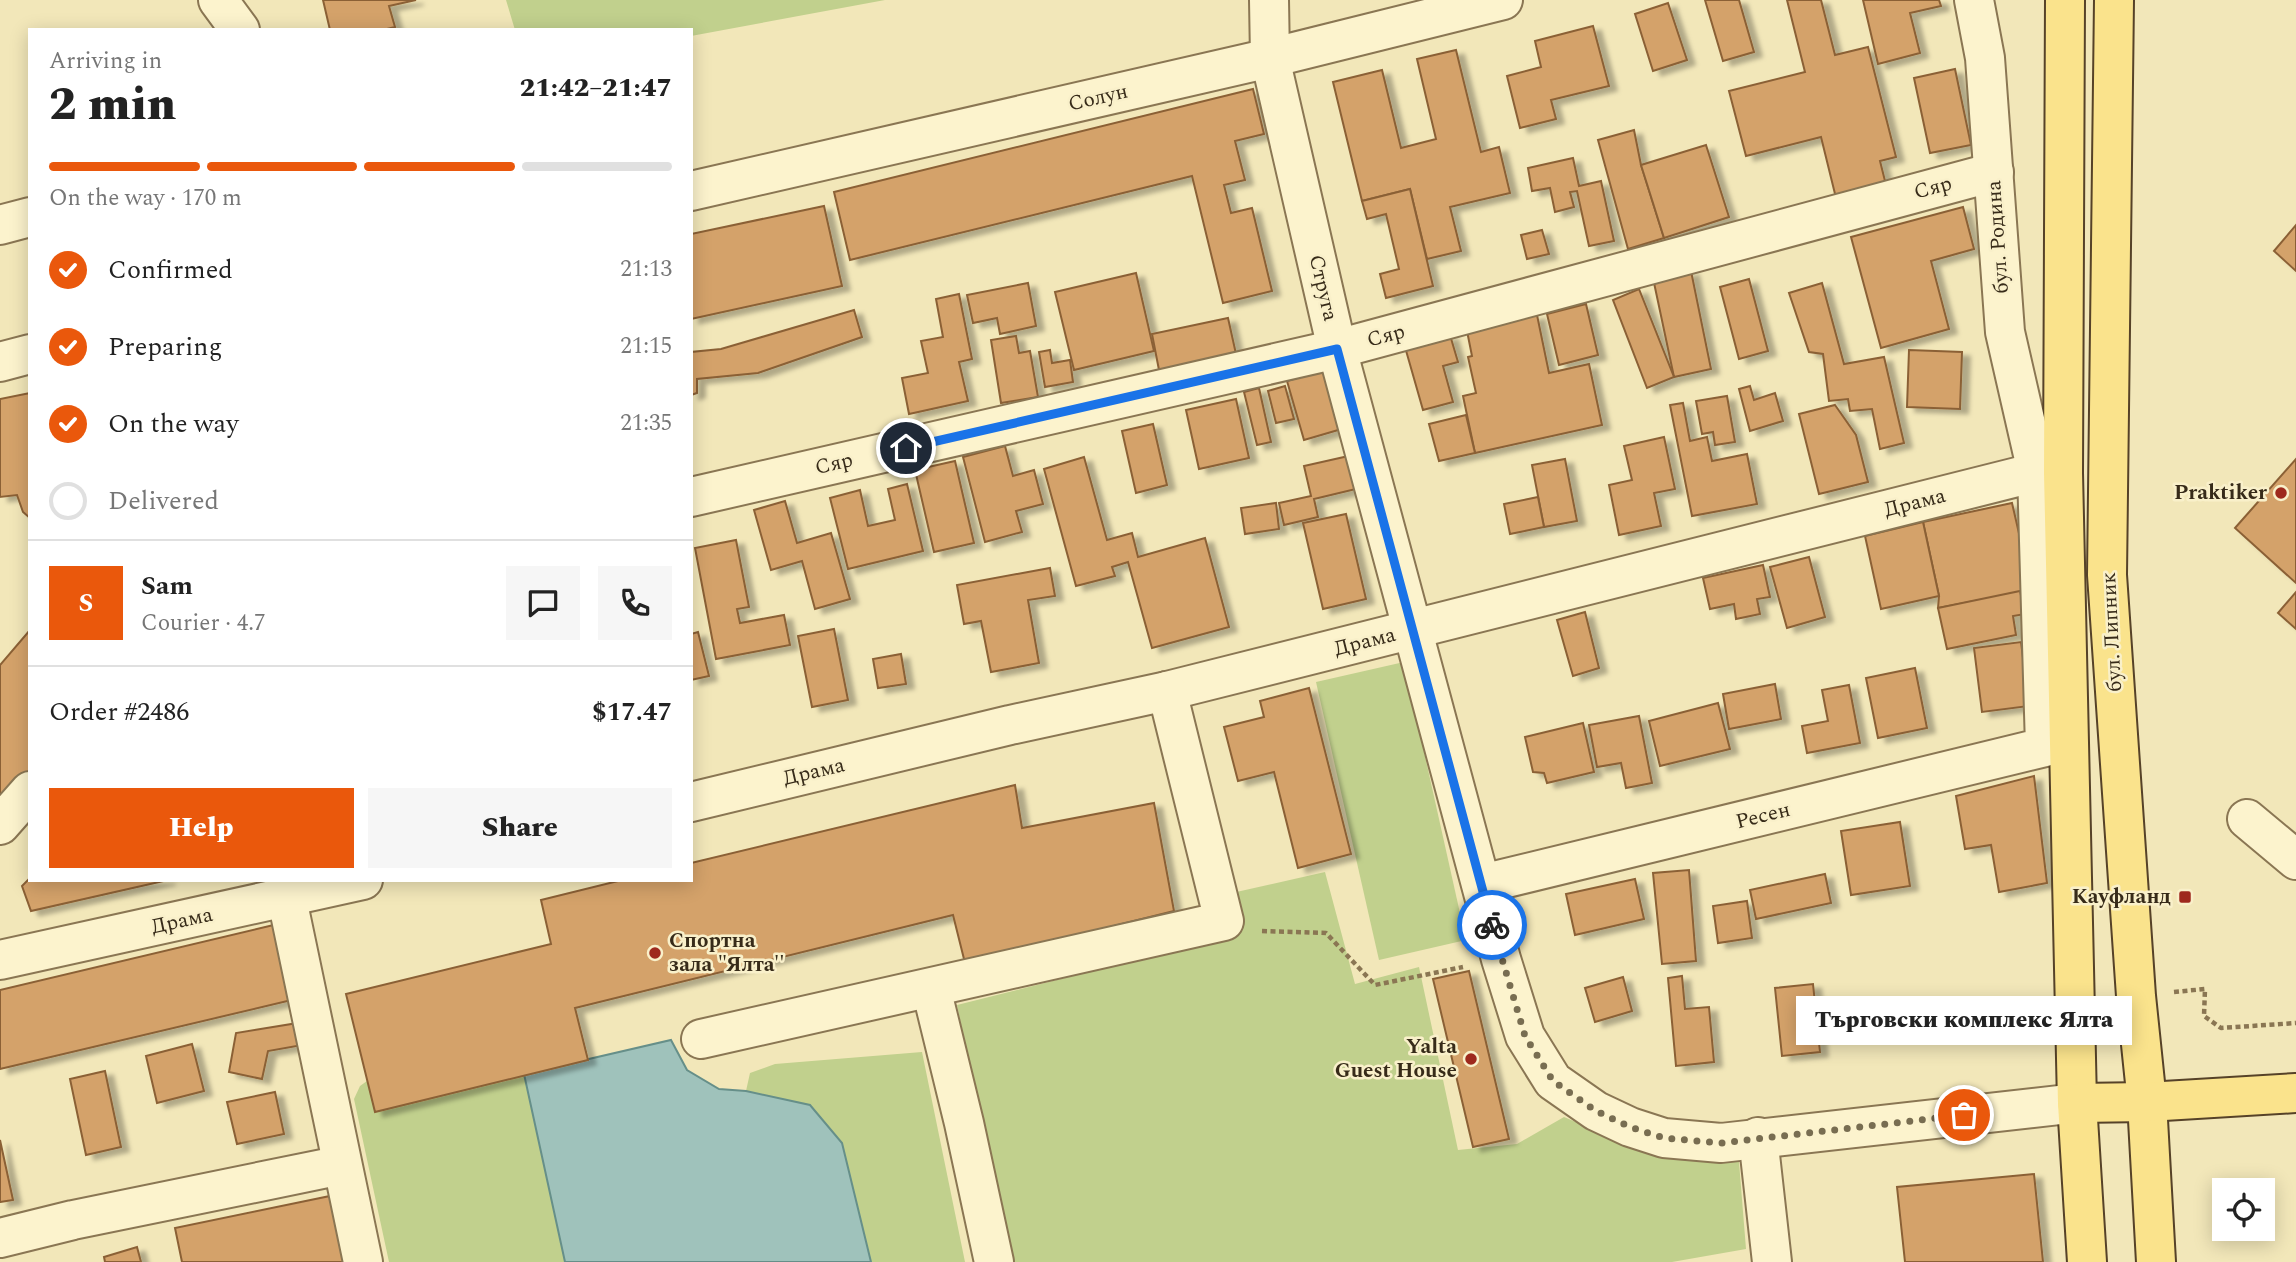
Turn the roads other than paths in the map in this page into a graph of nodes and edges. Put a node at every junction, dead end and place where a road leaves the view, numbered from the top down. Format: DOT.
graph roads {
  1 [pos="218,0"];
  2 [pos="1269,0"];
  3 [pos="1503,0"];
  4 [pos="1974,0"];
  5 [pos="2065,0"];
  6 [pos="2113,0"];
  7 [pos="239,28"];
  8 [pos="1270,58"];
  9 [pos="1994,172"];
  10 [pos="693,191"];
  11 [pos="28,218"];
  12 [pos="0,225"];
  13 [pos="1337,349"];
  14 [pos="28,355"];
  15 [pos="0,362"];
  16 [pos="2037,472"];
  17 [pos="693,497"];
  18 [pos="1413,630"];
  19 [pos="1167,691"];
  20 [pos="2045,747"];
  21 [pos="28,793"];
  22 [pos="693,802"];
  23 [pos="2247,819"];
  24 [pos="0,825"];
  25 [pos="2296,860"];
  26 [pos="355,882"];
  27 [pos="1482,884"];
  28 [pos="287,898"];
  29 [pos="0,960"];
  30 [pos="930,988"];
  31 [pos="701,1039"];
  32 [pos="2296,1093"];
  33 [pos="2147,1102"];
  34 [pos="2077,1103"];
  35 [pos="1758,1137"];
  36 [pos="342,1165"];
  37 [pos="0,1238"];
  38 [pos="363,1262"];
  39 [pos="994,1262"];
  40 [pos="1772,1262"];
  41 [pos="2087,1262"];
  42 [pos="2156,1262"];
  1 -- 7 [label="street"];
  2 -- 8 [label="street, Струга"];
  3 -- 8 [label="street, Солун"];
  4 -- 9 [label="street, бул. Родина"];
  5 -- 34 [label="main road, бул. Липник"];
  6 -- 33 [label="main road, бул. Липник"];
  8 -- 10 [label="street, Солун"];
  8 -- 13 [label="street, Струга"];
  9 -- 13 [label="street, Сяр"];
  9 -- 16 [label="street, бул. Родина"];
  11 -- 12 [label="street"];
  13 -- 17 [label="street, Сяр"];
  13 -- 18 [label="street, Струга"];
  14 -- 15 [label="street"];
  16 -- 18 [label="street, Драма"];
  16 -- 20 [label="street, бул. Родина"];
  18 -- 19 [label="street, Драма"];
  18 -- 27 [label="street, Струга"];
  19 -- 22 [label="street, Драма"];
  19 -- 30 [label="street"];
  20 -- 27 [label="street, Ресен"];
  21 -- 24 [label="street"];
  23 -- 25 [label="street"];
  26 -- 28 [label="street, Драма"];
  27 -- 35 [label="street, Струга"];
  28 -- 29 [label="street, Драма"];
  28 -- 36 [label="street"];
  30 -- 31 [label="street"];
  30 -- 39 [label="street"];
  32 -- 33 [label="main road"];
  33 -- 34 [label="main road"];
  33 -- 42 [label="main road, бул. Липник"];
  34 -- 35 [label="street, Струга"];
  34 -- 41 [label="main road, бул. Липник"];
  35 -- 40 [label="street"];
  36 -- 37 [label="street"];
  36 -- 38 [label="street"];
}
